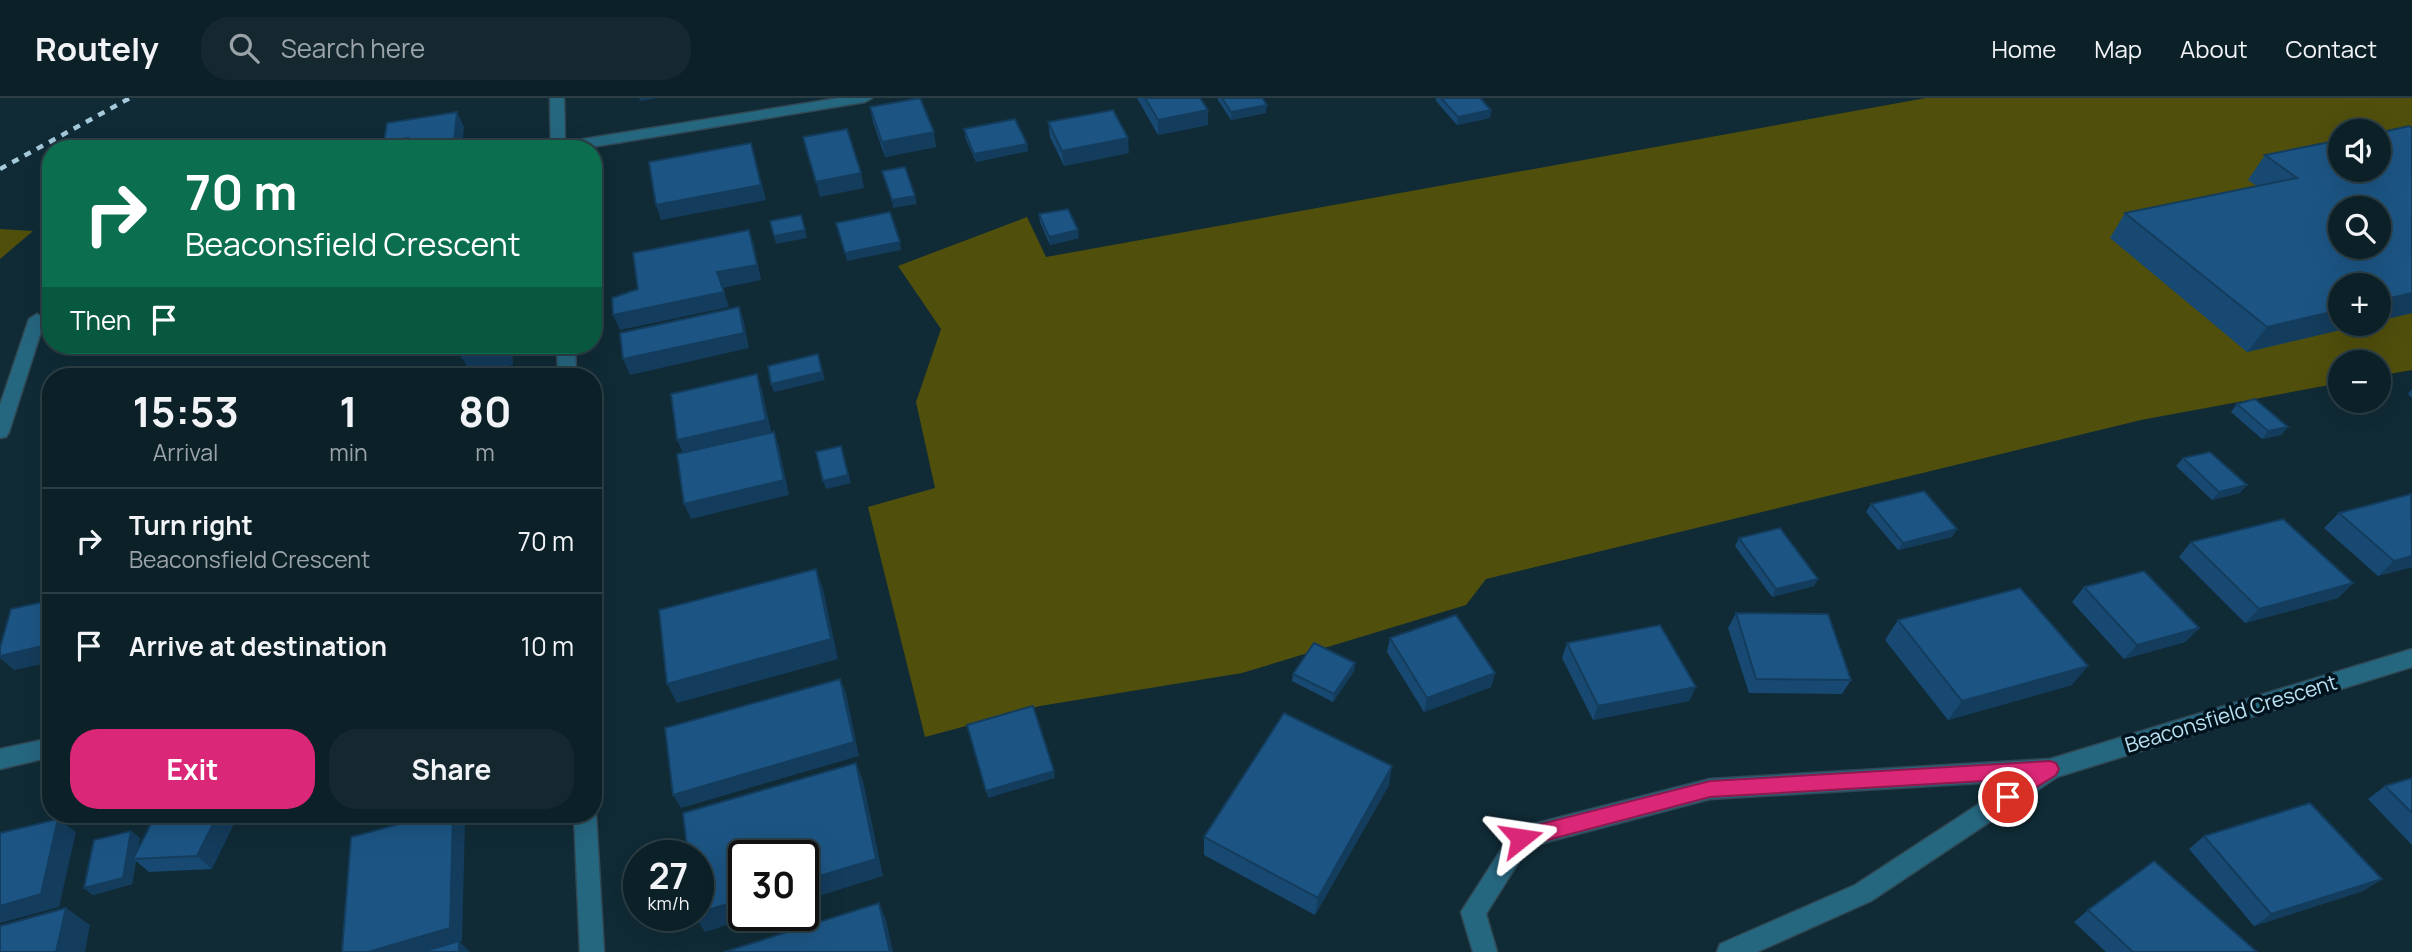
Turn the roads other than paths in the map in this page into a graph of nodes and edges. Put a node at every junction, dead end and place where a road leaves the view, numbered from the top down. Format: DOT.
graph roads {
  1 [pos="557,98"];
  2 [pos="865,98"];
  3 [pos="558,140"];
  4 [pos="602,142"];
  5 [pos="37,319"];
  6 [pos="0,432"];
  7 [pos="2412,658"];
  8 [pos="42,749"];
  9 [pos="0,759"];
  10 [pos="2050,769"];
  11 [pos="586,823"];
  12 [pos="592,952"];
  13 [pos="1485,952"];
  14 [pos="1728,952"];
  1 -- 3 [label="street"];
  2 -- 4 [label="street"];
  5 -- 6 [label="street"];
  7 -- 10 [label="street, Beaconsfield Crescent"];
  8 -- 9 [label="street"];
  10 -- 13 [label="street, Beaconsfield Crescent"];
  10 -- 14 [label="street, Beaconsfield Crescent"];
  11 -- 12 [label="street"];
}
